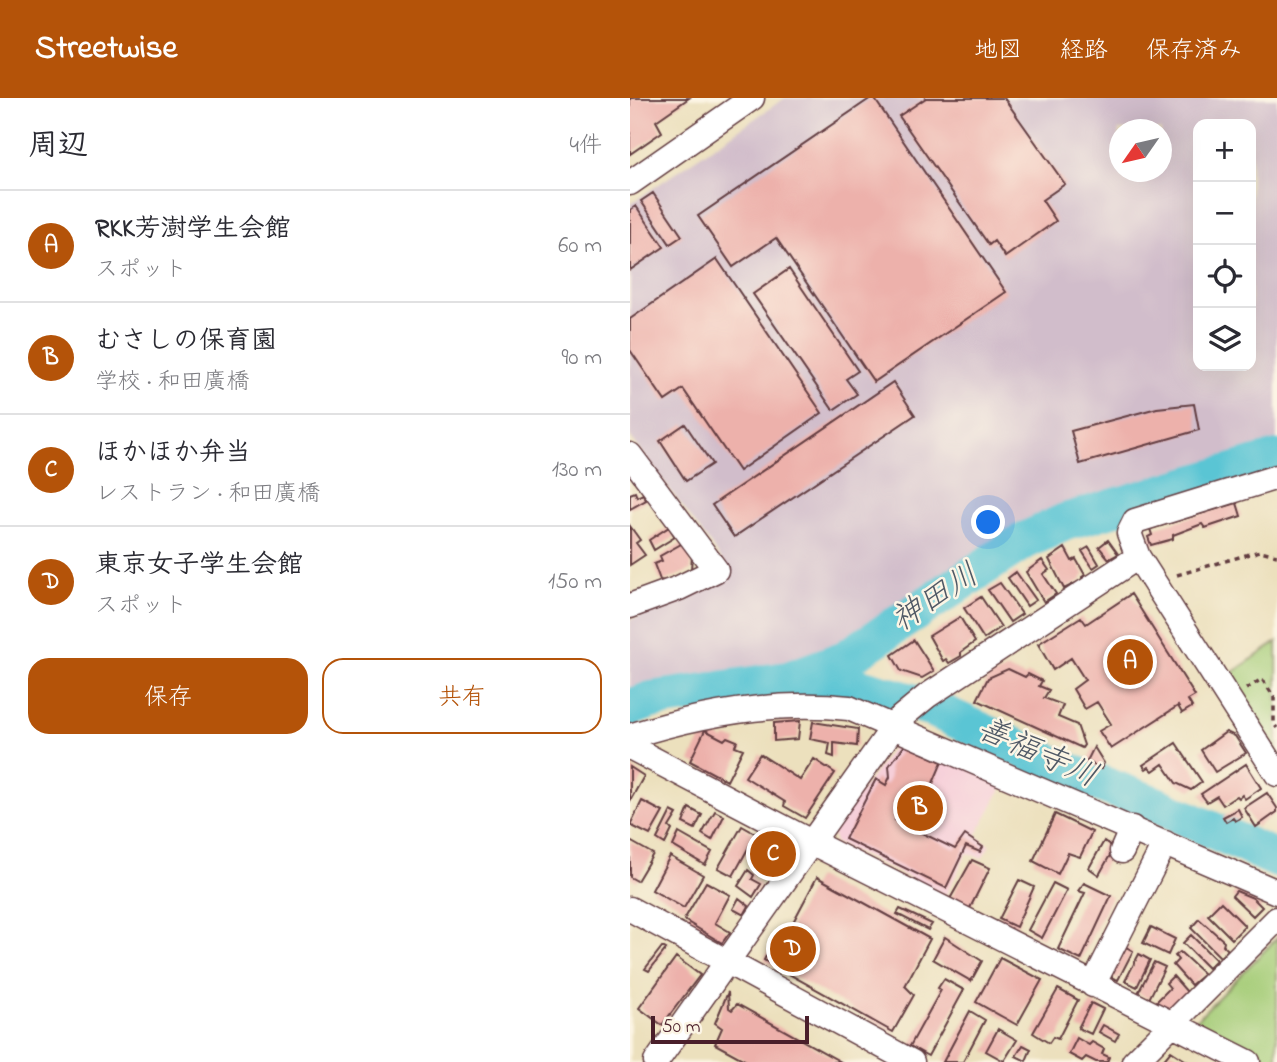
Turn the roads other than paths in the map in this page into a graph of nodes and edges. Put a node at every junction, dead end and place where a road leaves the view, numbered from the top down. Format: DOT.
graph roads {
  1 [pos="752,98"];
  2 [pos="630,183"];
  3 [pos="634,468"];
  4 [pos="1277,477"];
  5 [pos="1138,556"];
  6 [pos="630,606"];
  7 [pos="896,722"];
  8 [pos="630,736"];
  9 [pos="630,747"];
  10 [pos="1277,774"];
  11 [pos="1132,828"];
  12 [pos="811,842"];
  13 [pos="1165,843"];
  14 [pos="1122,851"];
  15 [pos="1277,892"];
  16 [pos="630,909"];
  17 [pos="1277,919"];
  18 [pos="726,960"];
  19 [pos="1093,985"];
  20 [pos="1172,1024"];
  21 [pos="904,1049"];
  22 [pos="656,1062"];
  23 [pos="1134,1062"];
  24 [pos="1248,1062"];
  1 -- 2 [label="street"];
  3 -- 6 [label="street"];
  4 -- 5 [label="street"];
  5 -- 7 [label="street"];
  5 -- 10 [label="street"];
  7 -- 8 [label="street"];
  7 -- 11 [label="street"];
  7 -- 12 [label="street"];
  9 -- 12 [label="street"];
  11 -- 13 [label="street"];
  11 -- 14 [label="street"];
  12 -- 18 [label="street"];
  12 -- 19 [label="street"];
  13 -- 15 [label="street"];
  13 -- 19 [label="street"];
  16 -- 18 [label="street"];
  17 -- 20 [label="street"];
  18 -- 21 [label="street"];
  18 -- 22 [label="street"];
  19 -- 20 [label="street"];
  20 -- 23 [label="street"];
  20 -- 24 [label="street"];
}
